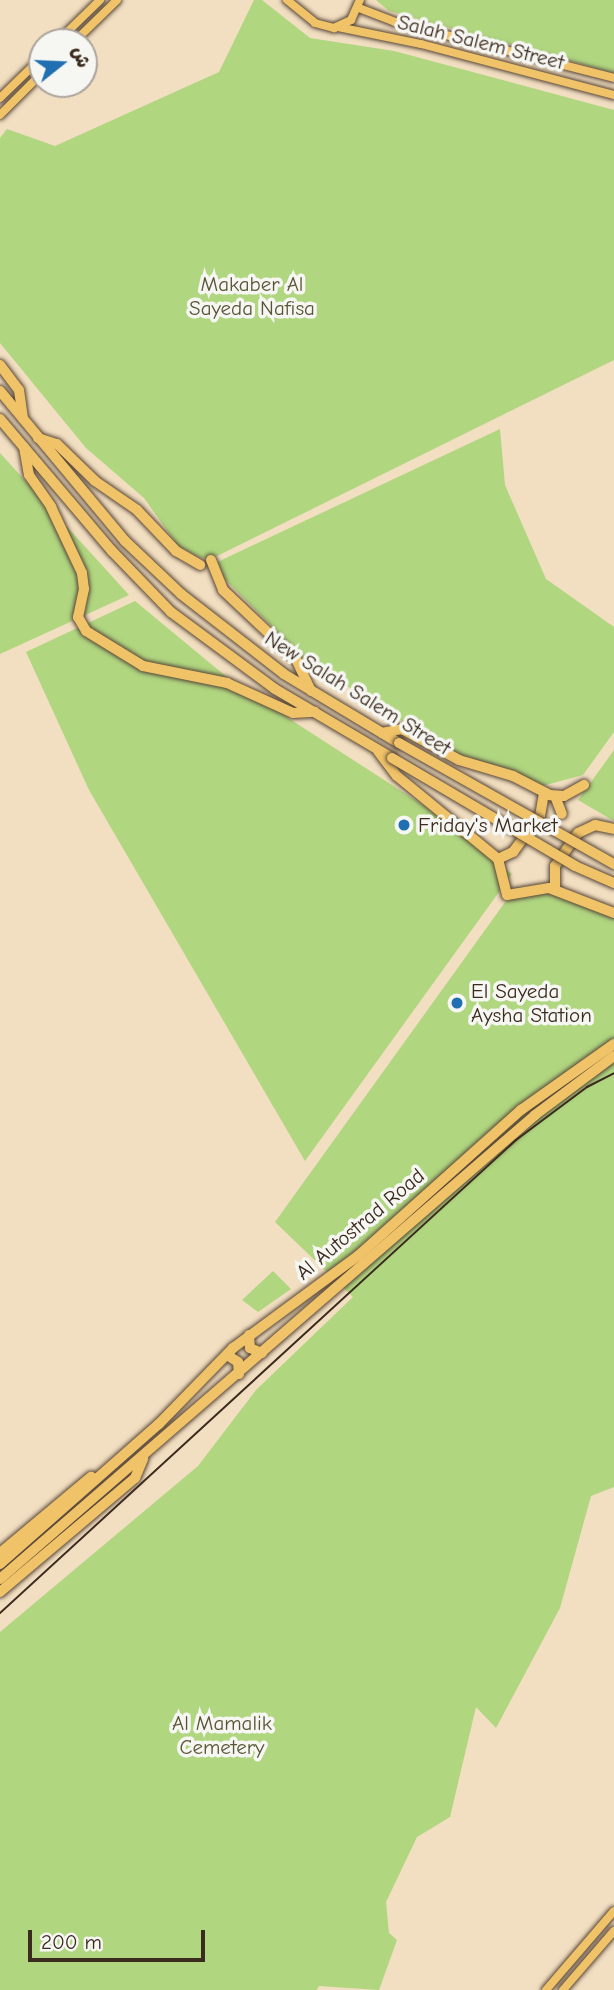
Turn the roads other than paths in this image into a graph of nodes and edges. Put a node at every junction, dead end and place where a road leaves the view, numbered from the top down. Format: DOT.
graph roads {
  1 [pos="100,0"];
  2 [pos="117,0"];
  3 [pos="287,0"];
  4 [pos="360,4"];
  5 [pos="338,27"];
  6 [pos="71,28"];
  7 [pos="88,28"];
  8 [pos="28,71"];
  9 [pos="614,78"];
  10 [pos="28,87"];
  11 [pos="614,95"];
  12 [pos="0,98"];
  13 [pos="0,115"];
  14 [pos="0,365"];
  15 [pos="0,391"];
  16 [pos="0,419"];
  17 [pos="23,419"];
  18 [pos="4,427"];
  19 [pos="37,438"];
  20 [pos="24,447"];
  21 [pos="211,560"];
  22 [pos="200,565"];
  23 [pos="311,691"];
  24 [pos="315,712"];
  25 [pos="382,733"];
  26 [pos="378,750"];
  27 [pos="584,785"];
  28 [pos="544,793"];
  29 [pos="555,796"];
  30 [pos="562,814"];
  31 [pos="614,829"];
  32 [pos="498,859"];
  33 [pos="614,864"];
  34 [pos="614,883"];
  35 [pos="555,889"];
  36 [pos="614,913"];
  37 [pos="614,1044"];
  38 [pos="614,1056"];
  39 [pos="249,1335"];
  40 [pos="262,1353"];
  41 [pos="227,1355"];
  42 [pos="239,1374"];
  43 [pos="143,1458"];
  44 [pos="107,1469"];
  45 [pos="0,1553"];
  46 [pos="0,1564"];
  47 [pos="0,1579"];
  48 [pos="0,1592"];
  49 [pos="614,1911"];
  50 [pos="614,1931"];
  51 [pos="546,1990"];
  52 [pos="563,1990"];
  1 -- 6 [label="main road"];
  2 -- 7 [label="main road"];
  3 -- 5 [label="main road, Salah Salem Street"];
  4 -- 5 [label="main road"];
  4 -- 9 [label="main road, Salah Salem Street"];
  5 -- 11 [label="main road, Salah Salem Street"];
  8 -- 12 [label="main road"];
  10 -- 13 [label="main road"];
  14 -- 17 [label="highway"];
  15 -- 17 [label="highway, New Salah Salem Street"];
  16 -- 18 [label="highway, New Salah Salem Street"];
  17 -- 19 [label="highway, New Salah Salem Street"];
  18 -- 20 [label="highway, New Salah Salem Street"];
  19 -- 22 [label="highway"];
  19 -- 23 [label="highway, New Salah Salem Street"];
  20 -- 24 [label="highway, New Salah Salem Street"];
  20 -- 24 [label="highway"];
  21 -- 23 [label="highway"];
  23 -- 25 [label="highway, New Salah Salem Street"];
  24 -- 26 [label="highway, New Salah Salem Street"];
  25 -- 28 [label="highway"];
  25 -- 33 [label="highway, New Salah Salem Street, bridge"];
  26 -- 32 [label="highway"];
  26 -- 34 [label="highway, New Salah Salem Street, bridge"];
  27 -- 29 [label="highway"];
  28 -- 29 [label="highway"];
  28 -- 32 [label="highway"];
  29 -- 30 [label="highway"];
  31 -- 35 [label="highway"];
  32 -- 35 [label="highway"];
  35 -- 36 [label="highway"];
  37 -- 39 [label="highway, Al Autostrad Road"];
  38 -- 40 [label="highway, Al Autostrad Road"];
  39 -- 40 [label="highway"];
  39 -- 41 [label="highway, Al Autostrad Road"];
  40 -- 42 [label="highway, Al Autostrad Road"];
  41 -- 42 [label="highway"];
  41 -- 44 [label="highway, Al Autostrad Road"];
  42 -- 43 [label="highway, Al Autostrad Road"];
  43 -- 47 [label="highway, Al Autostrad Road"];
  43 -- 48 [label="highway"];
  44 -- 45 [label="highway"];
  44 -- 46 [label="highway"];
  49 -- 51 [label="main road"];
  50 -- 52 [label="main road"];
}
